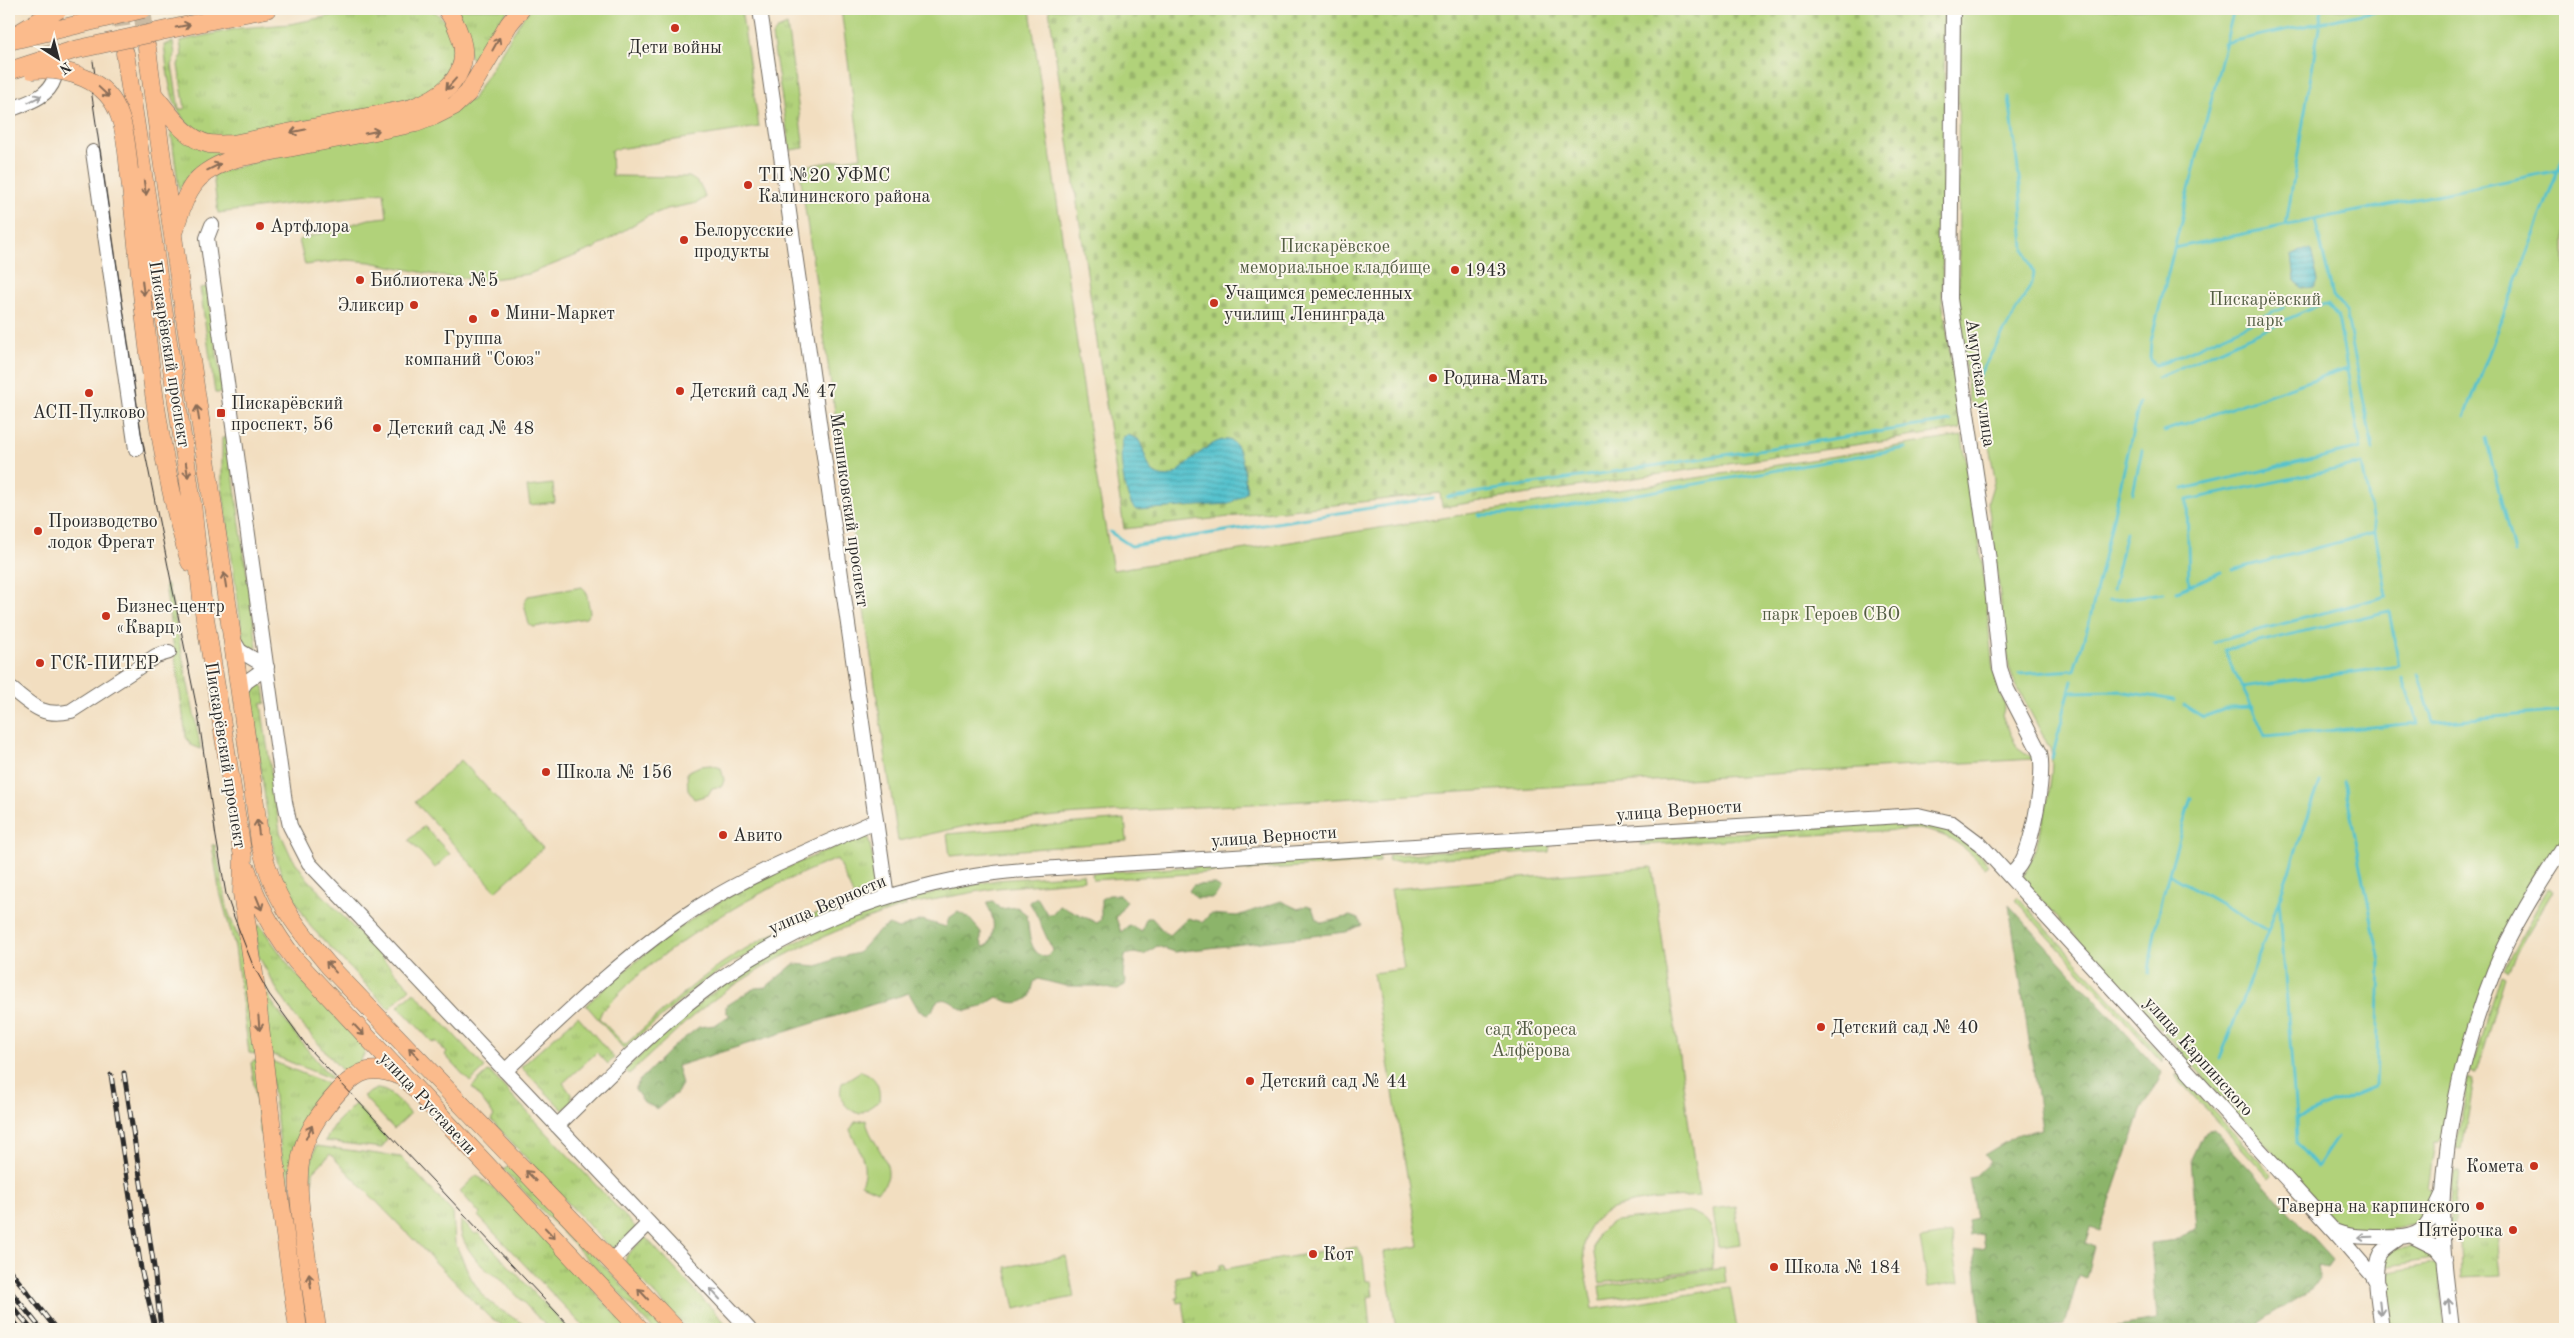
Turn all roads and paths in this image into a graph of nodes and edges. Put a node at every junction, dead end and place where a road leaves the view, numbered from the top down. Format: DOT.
graph roads {
  1 [pos="59,9"];
  2 [pos="268,9"];
  3 [pos="446,9"];
  4 [pos="521,9"];
  5 [pos="760,9"];
  6 [pos="1953,9"];
  7 [pos="138,10"];
  8 [pos="9,40"];
  9 [pos="141,42"];
  10 [pos="125,53"];
  11 [pos="9,71"];
  12 [pos="54,79"];
  13 [pos="153,94"];
  14 [pos="9,110"];
  15 [pos="93,152"];
  16 [pos="212,225"];
  17 [pos="172,236"];
  18 [pos="136,448"];
  19 [pos="202,599"];
  20 [pos="234,641"];
  21 [pos="169,652"];
  22 [pos="267,667"];
  23 [pos="9,687"];
  24 [pos="241,690"];
  25 [pos="875,821"];
  26 [pos="2565,845"];
  27 [pos="243,857"];
  28 [pos="268,875"];
  29 [pos="2009,876"];
  30 [pos="887,897"];
  31 [pos="2037,906"];
  32 [pos="506,1071"];
  33 [pos="404,1077"];
  34 [pos="557,1126"];
  35 [pos="2443,1193"];
  36 [pos="649,1223"];
  37 [pos="2334,1231"];
  38 [pos="2412,1236"];
  39 [pos="2398,1239"];
  40 [pos="2445,1260"];
  41 [pos="611,1261"];
  42 [pos="2378,1286"];
  43 [pos="298,1329"];
  44 [pos="317,1329"];
  45 [pos="640,1329"];
  46 [pos="676,1329"];
  47 [pos="749,1329"];
  48 [pos="2382,1329"];
  49 [pos="2452,1329"];
  1 -- 8 [label="main road, bridge"];
  9 -- 2 [label="main road, one-way, bridge"];
  3 -- 13 [label="main road, one-way"];
  17 -- 4 [label="main road, one-way"];
  5 -- 25 [label="street, Меншиковский проспект"];
  6 -- 29 [label="street, Амурская улица"];
  7 -- 8 [label="main road, bridge"];
  9 -- 11 [label="main road, bridge"];
  9 -- 13 [label="main road, Пискарёвский проспект"];
  10 -- 19 [label="main road, Пискарёвский проспект, one-way"];
  11 -- 19 [label="main road, one-way, bridge"];
  14 -- 12 [label="street, one-way"];
  13 -- 17 [label="main road, Пискарёвский проспект"];
  15 -- 18 [label="street"];
  16 -- 22 [label="street"];
  20 -- 17 [label="main road, Пискарёвский проспект, one-way"];
  19 -- 27 [label="main road, Пискарёвский проспект"];
  20 -- 22 [label="street"];
  20 -- 24 [label="main road, Пискарёвский проспект"];
  21 -- 23 [label="street"];
  22 -- 24 [label="street"];
  22 -- 32 [label="street"];
  28 -- 24 [label="main road, Пискарёвский проспект, one-way"];
  25 -- 30 [label="street, Меншиковский проспект"];
  25 -- 32 [label="street"];
  26 -- 35 [label="street"];
  27 -- 33 [label="main road, улица Руставели, one-way"];
  27 -- 43 [label="main road, Пискарёвский проспект, one-way"];
  41 -- 28 [label="main road, улица Руставели, one-way"];
  29 -- 30 [label="street, улица Верности"];
  29 -- 31 [label="street, улица Верности"];
  30 -- 34 [label="street, улица Верности"];
  31 -- 37 [label="street, улица Карпинского"];
  32 -- 34 [label="street"];
  44 -- 33 [label="main road, one-way"];
  33 -- 45 [label="main road, улица Руставели, one-way"];
  34 -- 36 [label="street"];
  35 -- 38 [label="street"];
  35 -- 40 [label="street"];
  36 -- 41 [label="street"];
  47 -- 36 [label="street, one-way"];
  39 -- 37 [label="street, one-way"];
  37 -- 42 [label="street, улица Карпинского"];
  38 -- 39 [label="street"];
  38 -- 40 [label="street"];
  39 -- 42 [label="street, улица Карпинского"];
  49 -- 40 [label="street, one-way"];
  46 -- 41 [label="main road, улица Руставели, one-way"];
  42 -- 48 [label="street, улица Карпинского, one-way"];
}
